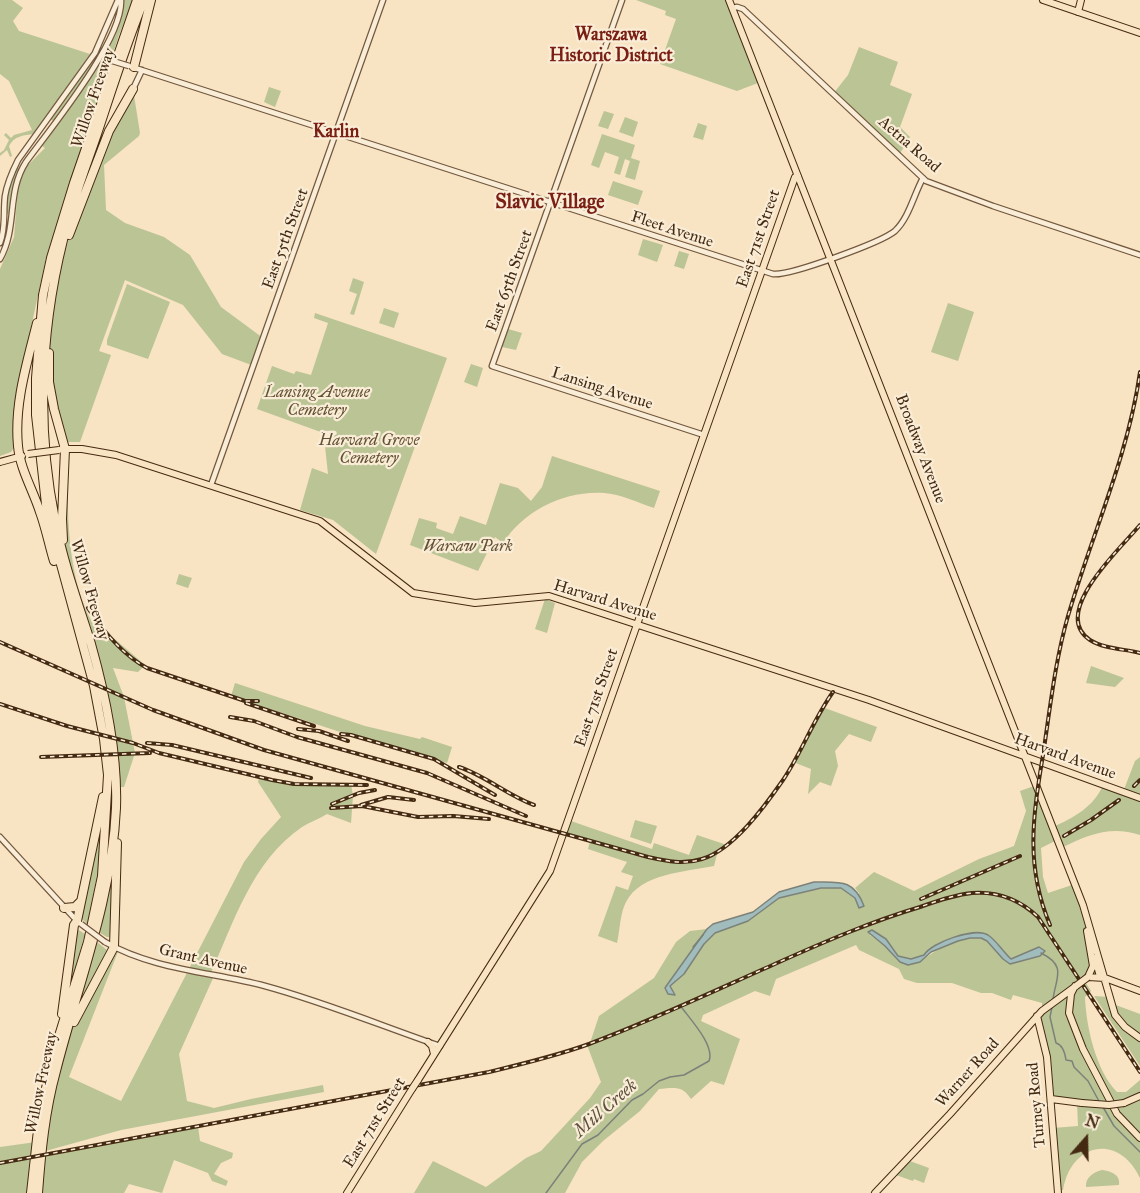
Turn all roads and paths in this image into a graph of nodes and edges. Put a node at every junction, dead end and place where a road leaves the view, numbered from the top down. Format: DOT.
graph roads {
  1 [pos="119,0"];
  2 [pos="137,0"];
  3 [pos="144,0"];
  4 [pos="151,0"];
  5 [pos="383,0"];
  6 [pos="622,0"];
  7 [pos="729,0"];
  8 [pos="1043,0"];
  9 [pos="1082,0"];
  10 [pos="732,8"];
  11 [pos="118,9"];
  12 [pos="1078,12"];
  13 [pos="1140,33"];
  14 [pos="95,53"];
  15 [pos="104,58"];
  16 [pos="135,68"];
  17 [pos="133,89"];
  18 [pos="336,133"];
  19 [pos="798,176"];
  20 [pos="923,178"];
  21 [pos="550,202"];
  22 [pos="0,243"];
  23 [pos="1140,255"];
  24 [pos="831,258"];
  25 [pos="0,259"];
  26 [pos="762,271"];
  27 [pos="56,273"];
  28 [pos="43,295"];
  29 [pos="48,325"];
  30 [pos="492,366"];
  31 [pos="704,435"];
  32 [pos="62,449"];
  33 [pos="24,455"];
  34 [pos="0,462"];
  35 [pos="212,485"];
  36 [pos="64,556"];
  37 [pos="74,616"];
  38 [pos="638,625"];
  39 [pos="1019,741"];
  40 [pos="1009,751"];
  41 [pos="1025,757"];
  42 [pos="108,775"];
  43 [pos="1140,798"];
  44 [pos="116,806"];
  45 [pos="0,837"];
  46 [pos="81,901"];
  47 [pos="64,908"];
  48 [pos="1084,908"];
  49 [pos="79,922"];
  50 [pos="1086,922"];
  51 [pos="114,947"];
  52 [pos="1088,977"];
  53 [pos="1105,978"];
  54 [pos="1076,986"];
  55 [pos="1140,991"];
  56 [pos="1040,1013"];
  57 [pos="1140,1038"];
  58 [pos="61,1039"];
  59 [pos="428,1042"];
  60 [pos="440,1046"];
  61 [pos="434,1055"];
  62 [pos="1140,1096"];
  63 [pos="1051,1099"];
  64 [pos="1140,1137"];
  65 [pos="31,1193"];
  66 [pos="38,1193"];
  67 [pos="347,1193"];
  68 [pos="875,1193"];
  69 [pos="1059,1193"];
  1 -- 11 [label="street"];
  2 -- 28 [label="highway, Willow Freeway"];
  3 -- 27 [label="highway, Willow Freeway"];
  4 -- 16 [label="highway"];
  5 -- 18 [label="street, East 55th Street"];
  6 -- 21 [label="street, East 65th Street"];
  7 -- 10 [label="main road, Broadway Avenue"];
  8 -- 12 [label="main road"];
  9 -- 12 [label="main road"];
  10 -- 19 [label="main road, Broadway Avenue"];
  10 -- 20 [label="street, Aetna Road"];
  11 -- 14 [label="street"];
  11 -- 15 [label="street"];
  12 -- 13 [label="main road"];
  14 -- 15 [label="street, Fleet Avenue"];
  14 -- 22 [label="street"];
  15 -- 16 [label="street, Fleet Avenue, bridge"];
  15 -- 25 [label="street"];
  16 -- 17 [label="street"];
  16 -- 18 [label="street, Fleet Avenue"];
  17 -- 27 [label="highway"];
  18 -- 21 [label="street, Fleet Avenue"];
  18 -- 35 [label="street, East 55th Street"];
  19 -- 24 [label="main road, Broadway Avenue"];
  19 -- 26 [label="main road, East 71st Street"];
  20 -- 23 [label="street, Aetna Road"];
  20 -- 24 [label="street, Fleet Avenue"];
  21 -- 26 [label="street, Fleet Avenue"];
  21 -- 30 [label="street, East 65th Street"];
  24 -- 26 [label="street, Fleet Avenue"];
  24 -- 39 [label="main road, Broadway Avenue"];
  26 -- 31 [label="main road, East 71st Street"];
  27 -- 29 [label="highway, Willow Freeway"];
  28 -- 33 [label="highway"];
  28 -- 37 [label="highway, Willow Freeway"];
  29 -- 32 [label="highway"];
  29 -- 36 [label="highway, Willow Freeway"];
  30 -- 31 [label="street, Lansing Avenue"];
  31 -- 38 [label="main road, East 71st Street"];
  32 -- 33 [label="main road, Harvard Avenue, bridge"];
  32 -- 35 [label="main road, Harvard Avenue"];
  32 -- 36 [label="highway"];
  33 -- 34 [label="main road, Harvard Avenue"];
  33 -- 37 [label="highway"];
  35 -- 38 [label="main road, Harvard Avenue"];
  36 -- 44 [label="highway, Willow Freeway"];
  37 -- 42 [label="highway, Willow Freeway"];
  38 -- 40 [label="main road, Harvard Avenue"];
  38 -- 60 [label="main road, East 71st Street"];
  39 -- 40 [label="main road"];
  39 -- 41 [label="main road, Broadway Avenue"];
  40 -- 41 [label="main road, Harvard Avenue"];
  41 -- 43 [label="main road, Harvard Avenue"];
  41 -- 48 [label="main road, Broadway Avenue"];
  42 -- 46 [label="highway"];
  42 -- 58 [label="highway, Willow Freeway"];
  44 -- 51 [label="highway"];
  44 -- 58 [label="highway, Willow Freeway"];
  45 -- 47 [label="street, Grant Avenue"];
  46 -- 47 [label="highway"];
  46 -- 49 [label="highway"];
  47 -- 49 [label="street, Grant Avenue"];
  48 -- 50 [label="main road, Broadway Avenue"];
  48 -- 53 [label="main road, Broadway Avenue"];
  49 -- 51 [label="street, Grant Avenue, bridge"];
  49 -- 58 [label="highway"];
  50 -- 52 [label="main road, Broadway Avenue"];
  50 -- 53 [label="main road"];
  51 -- 58 [label="highway"];
  51 -- 59 [label="street, Grant Avenue"];
  52 -- 53 [label="main road"];
  52 -- 54 [label="main road, Warner Road, bridge"];
  53 -- 55 [label="main road"];
  53 -- 57 [label="main road, Broadway Avenue"];
  54 -- 56 [label="main road, Warner Road"];
  54 -- 64 [label="main road"];
  56 -- 63 [label="main road, Turney Road"];
  56 -- 68 [label="main road, Warner Road"];
  58 -- 65 [label="highway, Willow Freeway"];
  58 -- 66 [label="highway, Willow Freeway"];
  59 -- 60 [label="street, Grant Avenue"];
  59 -- 61 [label="main road"];
  60 -- 61 [label="main road, East 71st Street"];
  61 -- 67 [label="main road, East 71st Street, bridge"];
  62 -- 63 [label="main road, bridge"];
  63 -- 69 [label="main road, Turney Road"];
}
